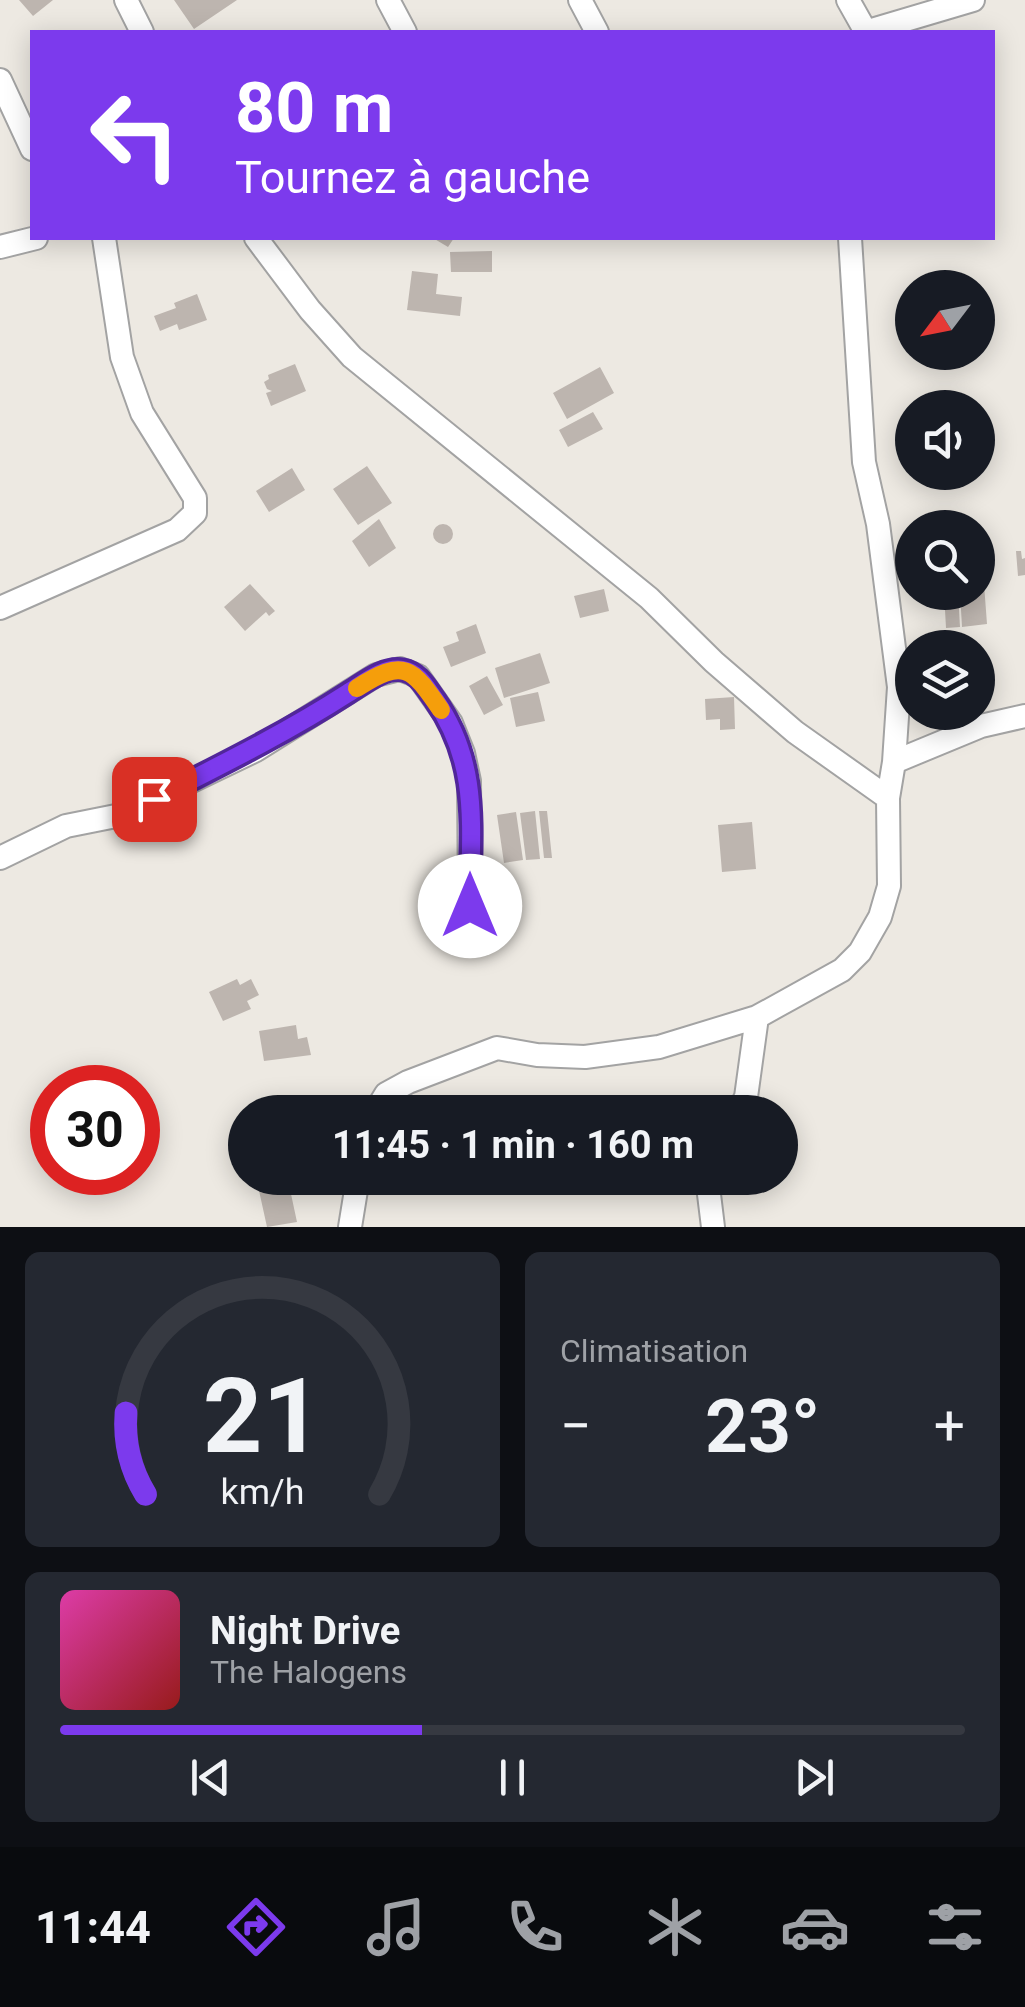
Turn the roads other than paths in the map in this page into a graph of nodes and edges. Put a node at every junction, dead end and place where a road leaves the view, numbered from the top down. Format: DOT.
graph roads {
  1 [pos="126,0"];
  2 [pos="388,0"];
  3 [pos="580,0"];
  4 [pos="848,0"];
  5 [pos="973,0"];
  6 [pos="141,30"];
  7 [pos="404,30"];
  8 [pos="596,30"];
  9 [pos="864,30"];
  10 [pos="872,30"];
  11 [pos="0,80"];
  12 [pos="30,145"];
  13 [pos="30,239"];
  14 [pos="104,240"];
  15 [pos="258,240"];
  16 [pos="850,240"];
  17 [pos="0,246"];
  18 [pos="0,608"];
  19 [pos="1025,716"];
  20 [pos="894,762"];
  21 [pos="888,798"];
  22 [pos="0,858"];
  23 [pos="470,906"];
  24 [pos="757,1016"];
  25 [pos="385,1095"];
  26 [pos="746,1095"];
  27 [pos="355,1195"];
  28 [pos="709,1195"];
  29 [pos="350,1227"];
  30 [pos="714,1227"];
  1 -- 6 [label="street"];
  2 -- 7 [label="street"];
  3 -- 8 [label="street"];
  4 -- 9 [label="street"];
  5 -- 10 [label="street"];
  11 -- 12 [label="street"];
  13 -- 17 [label="street"];
  14 -- 18 [label="street"];
  15 -- 21 [label="street"];
  16 -- 20 [label="street"];
  19 -- 20 [label="street"];
  20 -- 21 [label="street"];
  21 -- 24 [label="street"];
  22 -- 23 [label="street"];
  24 -- 25 [label="street"];
  24 -- 26 [label="street"];
  27 -- 29 [label="street"];
  28 -- 30 [label="street"];
}
